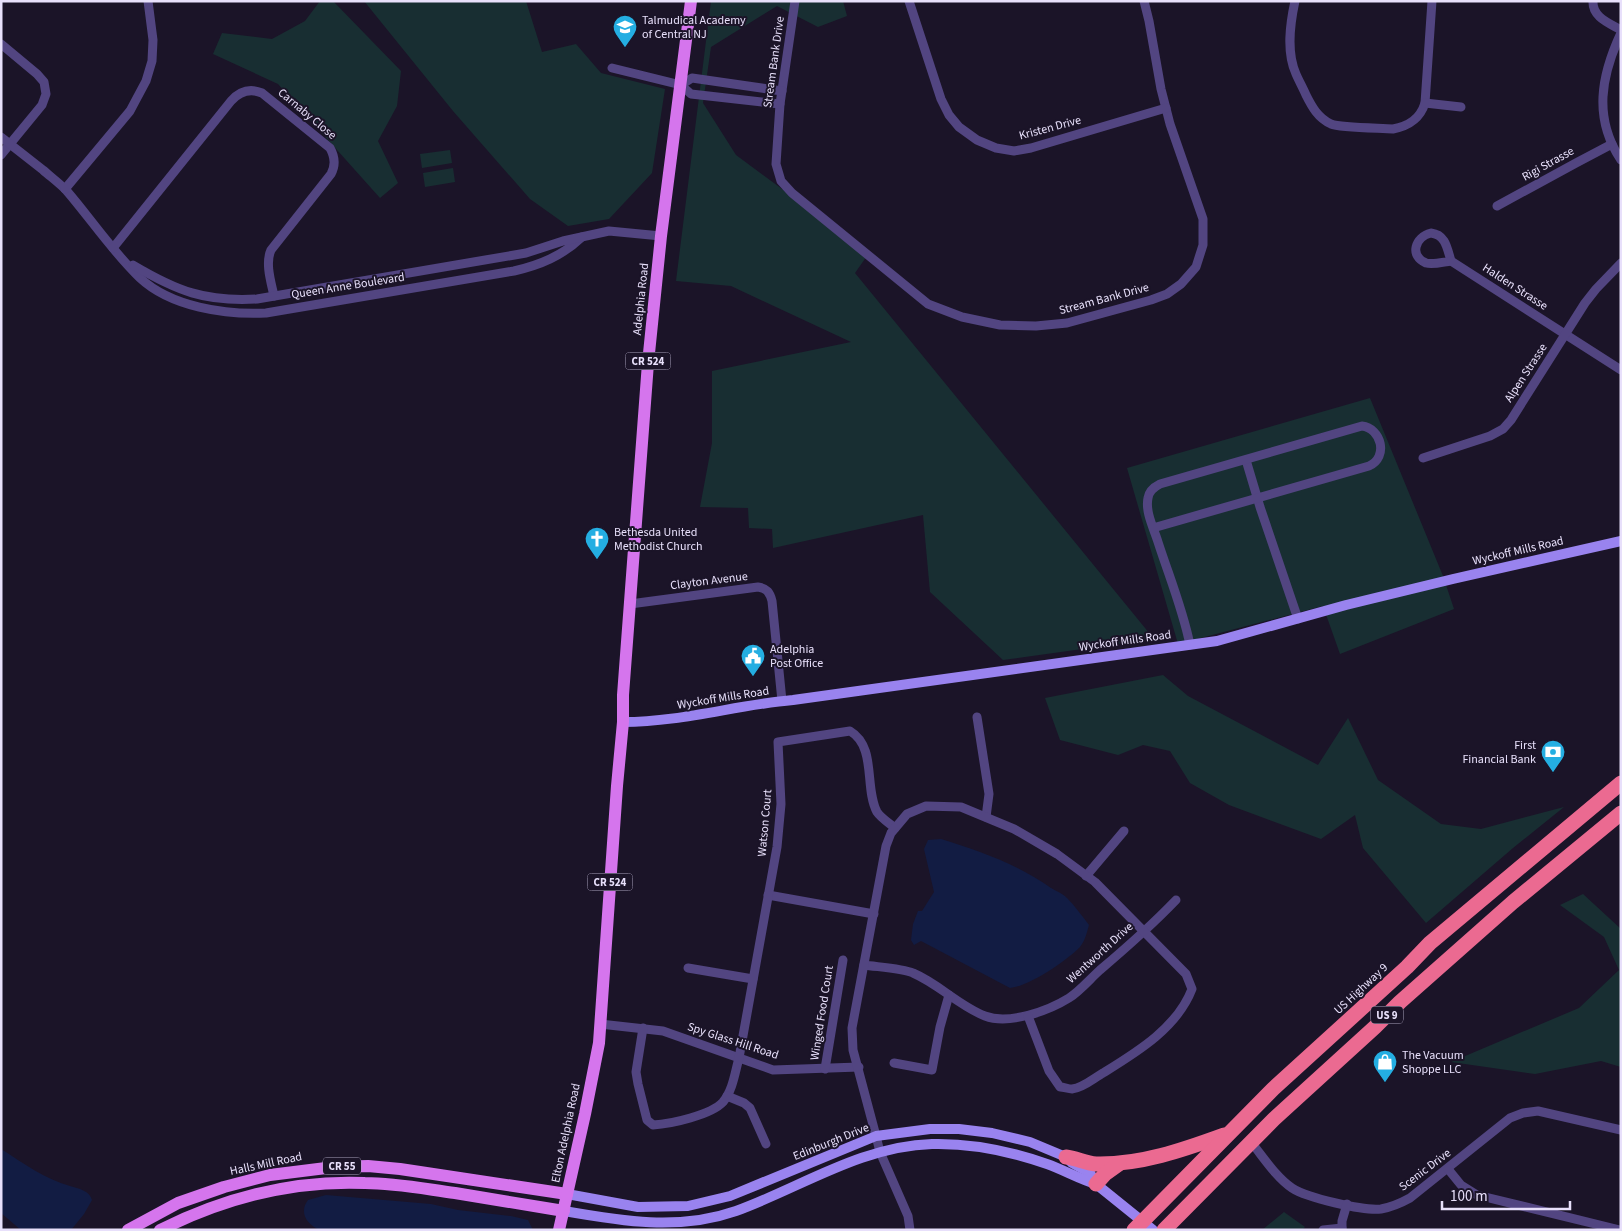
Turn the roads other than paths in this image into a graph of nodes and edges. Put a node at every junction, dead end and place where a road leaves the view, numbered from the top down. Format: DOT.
graph roads {
  1 [pos="148,1"];
  2 [pos="691,1"];
  3 [pos="795,1"];
  4 [pos="909,1"];
  5 [pos="1144,1"];
  6 [pos="1295,1"];
  7 [pos="1432,1"];
  8 [pos="1593,1"];
  9 [pos="1621,32"];
  10 [pos="1,44"];
  11 [pos="612,68"];
  12 [pos="681,84"];
  13 [pos="782,91"];
  14 [pos="1425,103"];
  15 [pos="780,104"];
  16 [pos="1461,107"];
  17 [pos="1166,108"];
  18 [pos="1,137"];
  19 [pos="10,144"];
  20 [pos="1612,144"];
  21 [pos="1,155"];
  22 [pos="1621,160"];
  23 [pos="65,189"];
  24 [pos="1497,206"];
  25 [pos="661,236"];
  26 [pos="582,238"];
  27 [pos="113,248"];
  28 [pos="124,260"];
  29 [pos="1451,261"];
  30 [pos="1621,263"];
  31 [pos="274,296"];
  32 [pos="1566,335"];
  33 [pos="1621,370"];
  34 [pos="1423,458"];
  35 [pos="1246,460"];
  36 [pos="1257,498"];
  37 [pos="1153,528"];
  38 [pos="1621,541"];
  39 [pos="630,604"];
  40 [pos="1298,619"];
  41 [pos="1190,645"];
  42 [pos="782,701"];
  43 [pos="977,717"];
  44 [pos="624,722"];
  45 [pos="1621,783"];
  46 [pos="1621,813"];
  47 [pos="986,817"];
  48 [pos="895,828"];
  49 [pos="1124,831"];
  50 [pos="1086,876"];
  51 [pos="768,895"];
  52 [pos="1176,900"];
  53 [pos="874,914"];
  54 [pos="1145,932"];
  55 [pos="843,960"];
  56 [pos="864,965"];
  57 [pos="688,968"];
  58 [pos="753,979"];
  59 [pos="949,995"];
  60 [pos="1028,1016"];
  61 [pos="600,1024"];
  62 [pos="642,1028"];
  63 [pos="739,1058"];
  64 [pos="894,1063"];
  65 [pos="859,1067"];
  66 [pos="825,1069"];
  67 [pos="727,1096"];
  68 [pos="1621,1130"];
  69 [pos="1228,1134"];
  70 [pos="876,1136"];
  71 [pos="1251,1142"];
  72 [pos="766,1144"];
  73 [pos="880,1152"];
  74 [pos="1066,1157"];
  75 [pos="1119,1164"];
  76 [pos="1448,1169"];
  77 [pos="1096,1184"];
  78 [pos="567,1194"];
  79 [pos="1347,1204"];
  80 [pos="564,1211"];
  81 [pos="1143,1227"];
  82 [pos="1342,1229"];
  83 [pos="128,1230"];
  84 [pos="160,1230"];
  85 [pos="559,1230"];
  86 [pos="910,1230"];
  87 [pos="1164,1230"];
  88 [pos="1323,1230"];
  89 [pos="1620,1230"];
  1 -- 23 [label="street"];
  2 -- 12 [label="main road, Adelphia Road / CR 524"];
  3 -- 13 [label="street, Stream Bank Drive"];
  4 -- 17 [label="street, Kristen Drive"];
  5 -- 17 [label="street, Stream Bank Drive"];
  6 -- 14 [label="street"];
  7 -- 14 [label="street"];
  8 -- 9 [label="street"];
  9 -- 20 [label="street"];
  10 -- 19 [label="street"];
  11 -- 12 [label="street"];
  12 -- 13 [label="street"];
  12 -- 15 [label="street"];
  12 -- 25 [label="main road, Adelphia Road / CR 524"];
  13 -- 15 [label="street, Stream Bank Drive"];
  14 -- 16 [label="street"];
  15 -- 17 [label="street, Stream Bank Drive"];
  18 -- 19 [label="street, Queen Anne Boulevard"];
  19 -- 21 [label="street"];
  19 -- 23 [label="street, Queen Anne Boulevard"];
  20 -- 22 [label="street"];
  20 -- 24 [label="street, Rigi Strasse"];
  23 -- 27 [label="street, Queen Anne Boulevard"];
  25 -- 26 [label="street, Queen Anne Boulevard"];
  25 -- 39 [label="main road, Adelphia Road / CR 524"];
  26 -- 28 [label="street, Queen Anne Boulevard"];
  26 -- 31 [label="street, Queen Anne Boulevard"];
  27 -- 28 [label="street, Queen Anne Boulevard"];
  27 -- 31 [label="street, Carnaby Close"];
  28 -- 31 [label="street, Queen Anne Boulevard"];
  29 -- 32 [label="street, Halden Strasse"];
  30 -- 32 [label="street, Alpen Strasse"];
  32 -- 33 [label="street, Halden Strasse"];
  32 -- 34 [label="street, Alpen Strasse"];
  35 -- 36 [label="street"];
  35 -- 36 [label="street"];
  35 -- 37 [label="street"];
  36 -- 37 [label="street"];
  36 -- 40 [label="street"];
  37 -- 41 [label="street"];
  38 -- 40 [label="main road, Wyckoff Mills Road"];
  39 -- 42 [label="street, Clayton Avenue"];
  39 -- 44 [label="main road, Adelphia Road / CR 524"];
  40 -- 41 [label="main road, Wyckoff Mills Road"];
  41 -- 42 [label="main road, Wyckoff Mills Road"];
  42 -- 44 [label="main road, Wyckoff Mills Road"];
  43 -- 47 [label="street"];
  44 -- 61 [label="main road, CR 524"];
  45 -- 69 [label="highway, US Highway 9 / US 9"];
  46 -- 71 [label="highway, US 9"];
  47 -- 48 [label="street, Wentworth Drive"];
  47 -- 50 [label="street, Wentworth Drive"];
  48 -- 51 [label="street, Watson Court"];
  48 -- 53 [label="street, Wentworth Drive"];
  49 -- 50 [label="street"];
  50 -- 54 [label="street, Wentworth Drive"];
  51 -- 53 [label="street"];
  51 -- 58 [label="street, Watson Court"];
  52 -- 54 [label="street"];
  53 -- 56 [label="street, Wentworth Drive"];
  54 -- 60 [label="street, Wentworth Drive"];
  54 -- 60 [label="street"];
  55 -- 66 [label="street, Winged Food Court"];
  56 -- 59 [label="street, Wentworth Drive"];
  56 -- 65 [label="street, Wentworth Drive"];
  57 -- 58 [label="street"];
  58 -- 63 [label="street, Watson Court"];
  59 -- 60 [label="street, Wentworth Drive"];
  59 -- 64 [label="street"];
  61 -- 62 [label="street, Spy Glass Hill Road"];
  61 -- 78 [label="main road, Elton Adelphia Road / CR 524"];
  62 -- 63 [label="street, Spy Glass Hill Road"];
  62 -- 67 [label="street"];
  63 -- 66 [label="street, Spy Glass Hill Road"];
  63 -- 67 [label="street, Watson Court"];
  65 -- 66 [label="street, Spy Glass Hill Road"];
  65 -- 70 [label="street, Wentworth Drive"];
  67 -- 72 [label="street"];
  68 -- 76 [label="street, Scenic Drive"];
  69 -- 75 [label="highway"];
  69 -- 81 [label="highway, US Highway 9 / US 9"];
  70 -- 73 [label="street, Wentworth Drive"];
  70 -- 74 [label="main road, Edinburgh Drive"];
  70 -- 78 [label="main road, Edinburgh Drive"];
  71 -- 79 [label="street, Scenic Drive"];
  71 -- 87 [label="highway, US 9"];
  73 -- 77 [label="main road, Edinburgh Drive"];
  73 -- 80 [label="main road, Edinburgh Drive"];
  73 -- 86 [label="street, Wentworth Drive"];
  74 -- 75 [label="highway"];
  74 -- 77 [label="main road, Edinburgh Drive"];
  75 -- 77 [label="highway"];
  76 -- 79 [label="street, Scenic Drive"];
  76 -- 89 [label="street"];
  77 -- 81 [label="main road, Edinburgh Drive"];
  78 -- 80 [label="main road, Elton Adelphia Road / CR 524"];
  78 -- 83 [label="main road, Halls Mill Road / CR 55"];
  79 -- 82 [label="street"];
  80 -- 84 [label="main road, CR 55"];
  80 -- 85 [label="main road, Elton Adelphia Road / CR 524"];
  82 -- 88 [label="street"];
}
